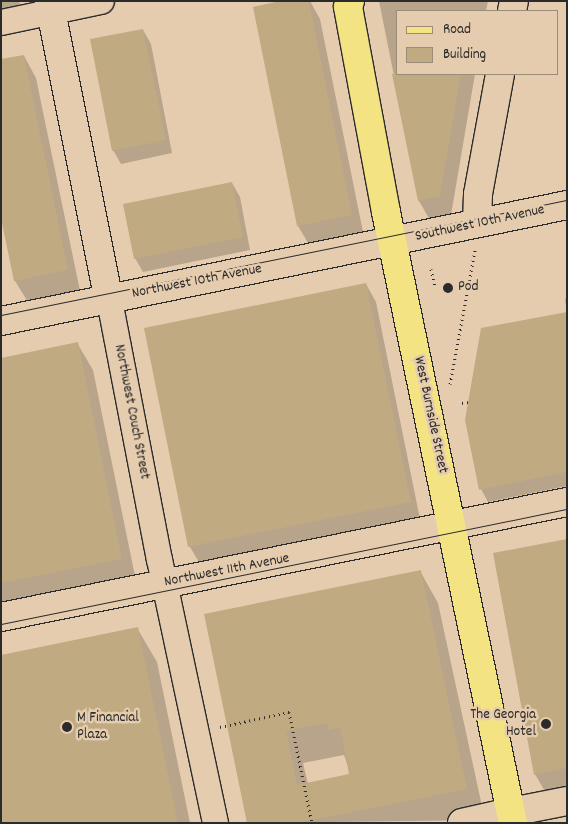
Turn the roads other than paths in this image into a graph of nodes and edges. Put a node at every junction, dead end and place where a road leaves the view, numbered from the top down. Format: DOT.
graph roads {
  1 [pos="101,1"];
  2 [pos="347,3"];
  3 [pos="50,6"];
  4 [pos="1,22"];
  5 [pos="500,75"];
  6 [pos="567,205"];
  7 [pos="476,224"];
  8 [pos="393,242"];
  9 [pos="109,300"];
  10 [pos="1,321"];
  11 [pos="567,502"];
  12 [pos="453,525"];
  13 [pos="164,584"];
  14 [pos="1,617"];
  15 [pos="567,801"];
  16 [pos="512,817"];
  17 [pos="215,823"];
  18 [pos="462,823"];
  1 -- 3 [label="street"];
  2 -- 8 [label="main road, West Burnside Street"];
  3 -- 4 [label="street"];
  3 -- 9 [label="street, Northwest Couch Street"];
  5 -- 7 [label="street"];
  6 -- 7 [label="street, Southwest 10th Avenue"];
  7 -- 8 [label="street, Southwest 10th Avenue"];
  8 -- 9 [label="street, Northwest 10th Avenue"];
  8 -- 12 [label="main road, West Burnside Street"];
  9 -- 10 [label="street, Northwest 10th Avenue"];
  9 -- 13 [label="street, Northwest Couch Street"];
  11 -- 12 [label="street, Northwest 11th Avenue"];
  12 -- 13 [label="street, Northwest 11th Avenue"];
  12 -- 16 [label="main road, West Burnside Street"];
  13 -- 14 [label="street, Northwest 11th Avenue"];
  13 -- 17 [label="street, Northwest Couch Street"];
  15 -- 16 [label="street"];
  16 -- 18 [label="street"];
}
